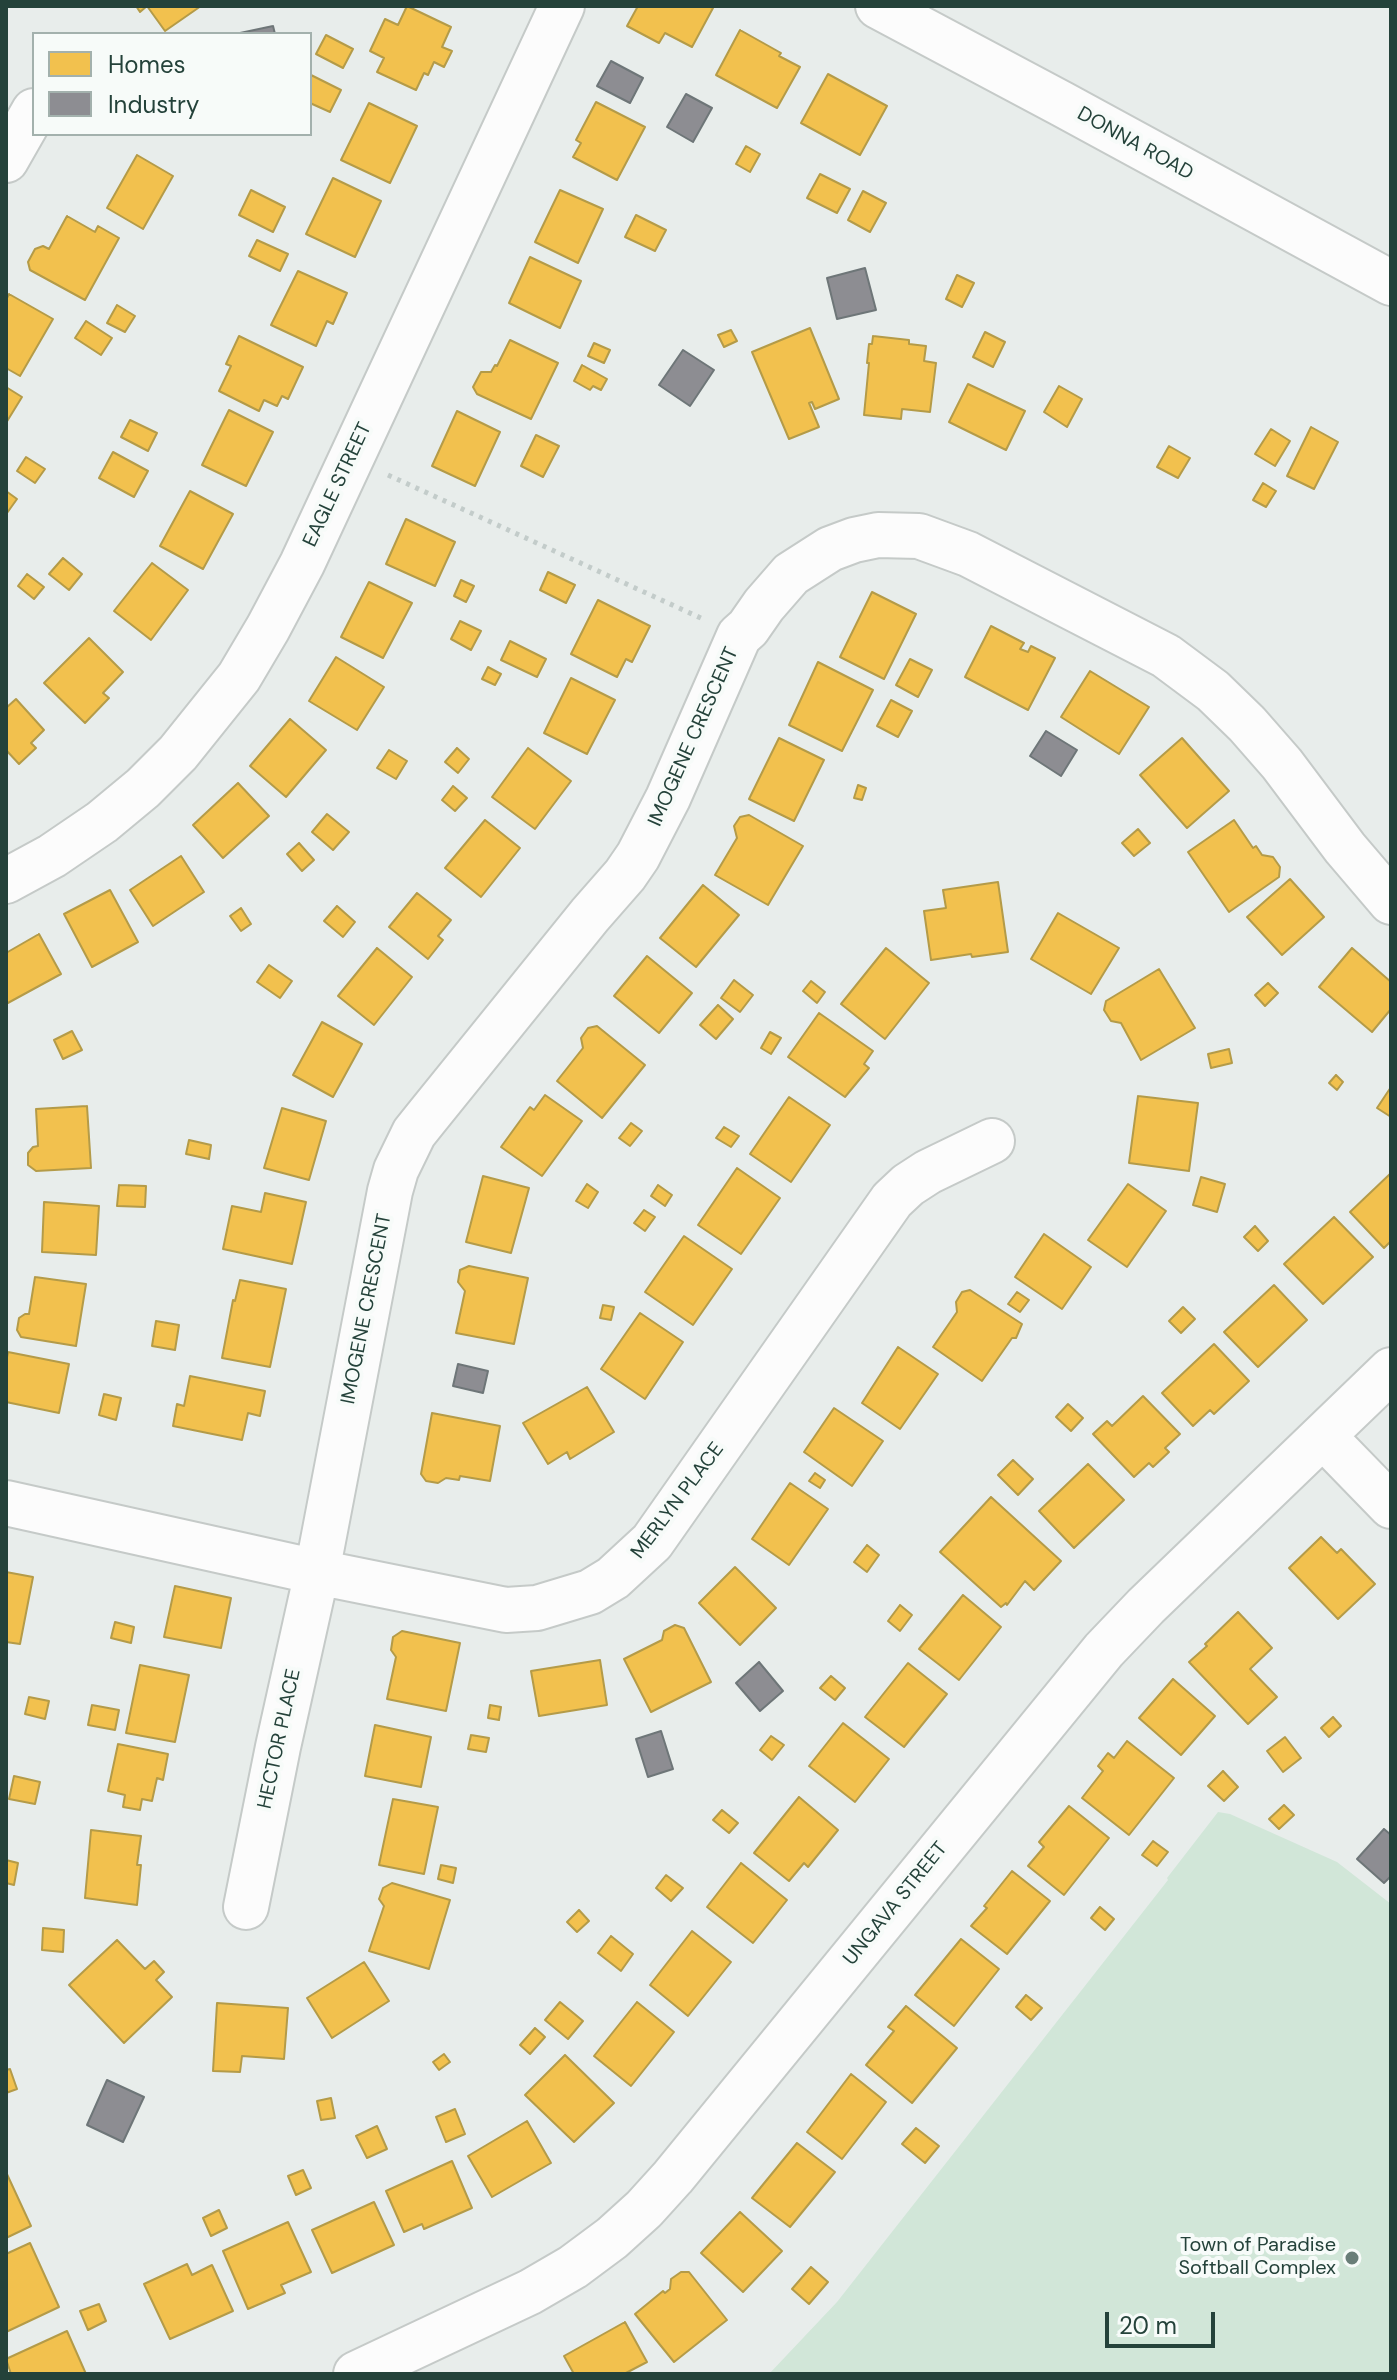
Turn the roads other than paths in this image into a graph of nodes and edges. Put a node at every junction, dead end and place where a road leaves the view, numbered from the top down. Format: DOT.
graph roads {
  1 [pos="562,6"];
  2 [pos="878,6"];
  3 [pos="32,114"];
  4 [pos="6,160"];
  5 [pos="1391,283"];
  6 [pos="6,881"];
  7 [pos="1391,902"];
  8 [pos="992,1141"];
  9 [pos="1391,1370"];
  10 [pos="1323,1436"];
  11 [pos="6,1503"];
  12 [pos="1391,1506"];
  13 [pos="317,1572"];
  14 [pos="246,1907"];
  15 [pos="356,2374"];
  1 -- 6 [label="street, EAGLE STREET"];
  2 -- 5 [label="street, DONNA ROAD"];
  3 -- 4 [label="street"];
  7 -- 13 [label="street, IMOGENE CRESCENT"];
  8 -- 13 [label="street, MERLYN PLACE"];
  9 -- 10 [label="street, UNGAVA STREET"];
  10 -- 12 [label="street"];
  10 -- 15 [label="street, UNGAVA STREET"];
  11 -- 13 [label="street, MERLYN PLACE"];
  13 -- 14 [label="street, HECTOR PLACE"];
}
